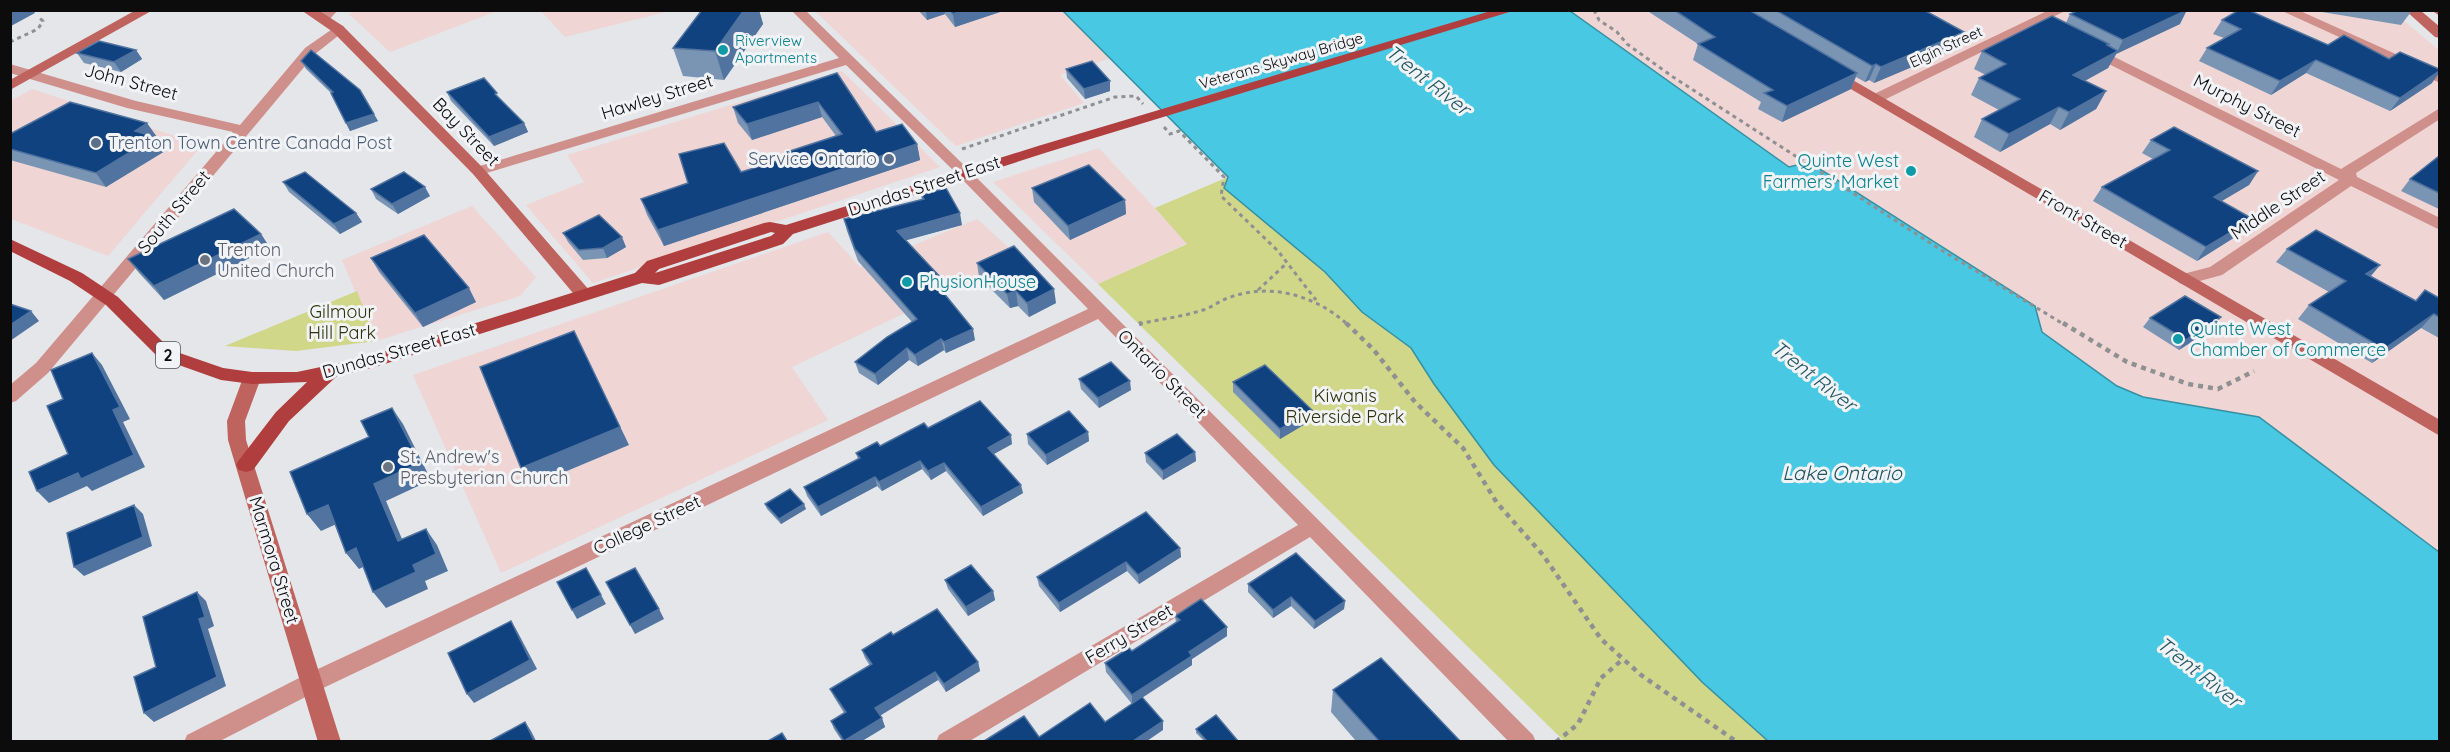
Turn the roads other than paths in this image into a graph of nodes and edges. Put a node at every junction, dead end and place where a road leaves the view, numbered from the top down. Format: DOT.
graph roads {
  1 [pos="147,10"];
  2 [pos="307,10"];
  3 [pos="796,10"];
  4 [pos="1510,10"];
  5 [pos="2061,10"];
  6 [pos="2286,10"];
  7 [pos="2411,10"];
  8 [pos="327,14"];
  9 [pos="2037,22"];
  10 [pos="338,30"];
  11 [pos="2057,32"];
  12 [pos="2439,34"];
  13 [pos="2078,42"];
  14 [pos="848,60"];
  15 [pos="1817,63"];
  16 [pos="10,68"];
  17 [pos="31,74"];
  18 [pos="2439,79"];
  19 [pos="10,86"];
  20 [pos="1877,98"];
  21 [pos="2439,112"];
  22 [pos="243,130"];
  23 [pos="1060,143"];
  24 [pos="478,171"];
  25 [pos="964,173"];
  26 [pos="2350,180"];
  27 [pos="2439,225"];
  28 [pos="10,244"];
  29 [pos="2185,279"];
  30 [pos="103,295"];
  31 [pos="584,295"];
  32 [pos="1100,311"];
  33 [pos="332,373"];
  34 [pos="252,378"];
  35 [pos="10,396"];
  36 [pos="2439,429"];
  37 [pos="246,465"];
  38 [pos="1312,525"];
  39 [pos="311,683"];
  40 [pos="195,741"];
  41 [pos="330,741"];
  42 [pos="947,741"];
  43 [pos="1525,741"];
  1 -- 17 [label="street"];
  2 -- 8 [label="street, Bay Street"];
  3 -- 14 [label="street, Ontario Street"];
  4 -- 23 [label="main road, Veterans Skyway Bridge"];
  5 -- 9 [label="street, Elgin Street"];
  6 -- 18 [label="street"];
  7 -- 12 [label="street"];
  8 -- 10 [label="street, Bay Street"];
  9 -- 11 [label="street"];
  9 -- 20 [label="street, Elgin Street"];
  10 -- 22 [label="street, South Street"];
  10 -- 24 [label="street, Bay Street"];
  13 -- 26 [label="street, Murphy Street"];
  14 -- 24 [label="street, Hawley Street"];
  14 -- 25 [label="street, Ontario Street"];
  15 -- 20 [label="street, Front Street"];
  16 -- 17 [label="street, John Street"];
  17 -- 19 [label="street"];
  17 -- 22 [label="street, John Street"];
  20 -- 29 [label="street, Front Street"];
  21 -- 26 [label="street, Middle Street"];
  22 -- 30 [label="street, South Street"];
  23 -- 25 [label="main road, Dundas Street East"];
  24 -- 31 [label="street, Bay Street"];
  25 -- 31 [label="main road, Dundas Street East"];
  25 -- 32 [label="street, Ontario Street"];
  26 -- 27 [label="street, Murphy Street"];
  26 -- 29 [label="street, Middle Street"];
  28 -- 30 [label="main road, Dundas Street East / 2"];
  29 -- 36 [label="street, Front Street"];
  30 -- 34 [label="main road, Dundas Street East / 2"];
  30 -- 35 [label="street, South Street"];
  31 -- 33 [label="main road, Dundas Street East"];
  32 -- 38 [label="street, Ontario Street"];
  32 -- 39 [label="street, College Street"];
  33 -- 34 [label="main road, Dundas Street East"];
  33 -- 37 [label="main road"];
  34 -- 37 [label="street, Marmora Street"];
  37 -- 39 [label="street, Marmora Street"];
  38 -- 42 [label="street, Ferry Street"];
  38 -- 43 [label="street, Ontario Street"];
  39 -- 40 [label="street, College Street"];
  39 -- 41 [label="street, Marmora Street"];
}
